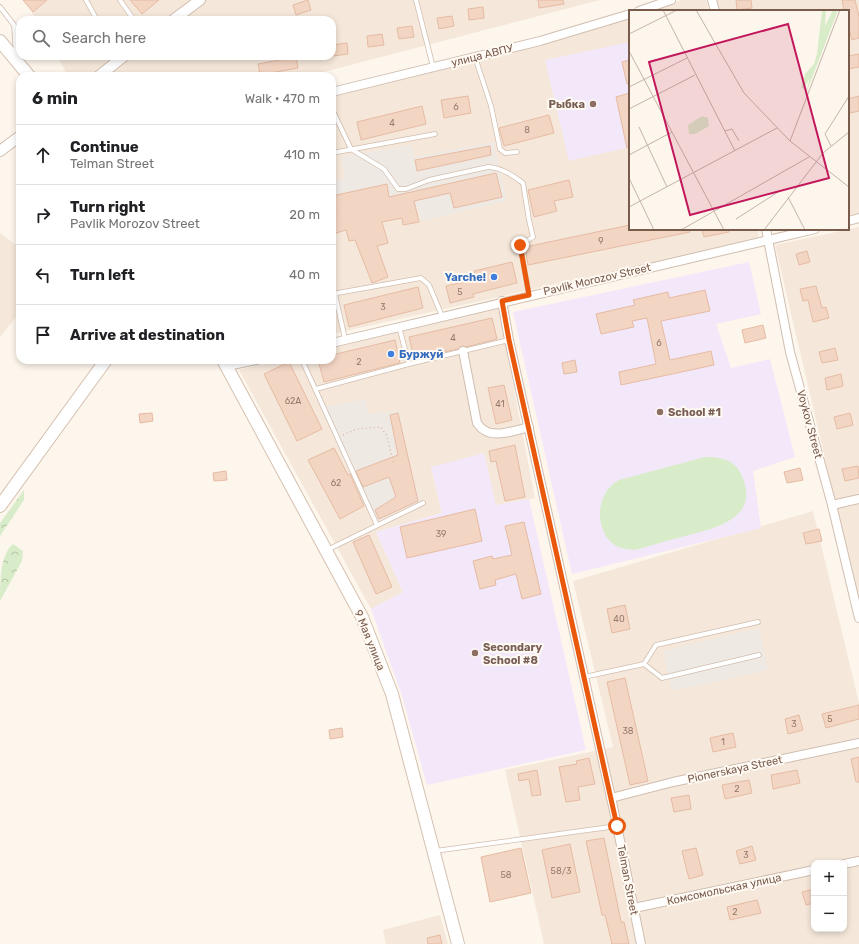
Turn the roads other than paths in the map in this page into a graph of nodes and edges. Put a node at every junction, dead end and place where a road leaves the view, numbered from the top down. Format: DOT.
graph roads {
  1 [pos="86,0"];
  2 [pos="120,0"];
  3 [pos="200,0"];
  4 [pos="416,0"];
  5 [pos="671,0"];
  6 [pos="712,0"];
  7 [pos="0,8"];
  8 [pos="642,10"];
  9 [pos="715,10"];
  10 [pos="629,14"];
  11 [pos="95,16"];
  12 [pos="131,16"];
  13 [pos="178,16"];
  14 [pos="0,41"];
  15 [pos="475,57"];
  16 [pos="16,60"];
  17 [pos="118,60"];
  18 [pos="434,67"];
  19 [pos="26,72"];
  20 [pos="104,72"];
  21 [pos="336,91"];
  22 [pos="336,117"];
  23 [pos="435,134"];
  24 [pos="16,139"];
  25 [pos="351,149"];
  26 [pos="0,151"];
  27 [pos="336,152"];
  28 [pos="517,152"];
  29 [pos="859,218"];
  30 [pos="849,221"];
  31 [pos="766,230"];
  32 [pos="811,230"];
  33 [pos="768,241"];
  34 [pos="336,293"];
  35 [pos="529,295"];
  36 [pos="502,301"];
  37 [pos="336,305"];
  38 [pos="442,316"];
  39 [pos="399,327"];
  40 [pos="345,339"];
  41 [pos="509,340"];
  42 [pos="336,342"];
  43 [pos="463,351"];
  44 [pos="103,364"];
  45 [pos="226,364"];
  46 [pos="304,364"];
  47 [pos="409,364"];
  48 [pos="316,389"];
  49 [pos="528,427"];
  50 [pos="859,499"];
  51 [pos="423,503"];
  52 [pos="832,505"];
  53 [pos="0,506"];
  54 [pos="377,525"];
  55 [pos="327,550"];
  56 [pos="859,618"];
  57 [pos="758,622"];
  58 [pos="758,655"];
  59 [pos="644,664"];
  60 [pos="584,677"];
  61 [pos="859,743"];
  62 [pos="611,798"];
  63 [pos="617,826"];
  64 [pos="434,851"];
  65 [pos="859,861"];
  66 [pos="847,863"];
  67 [pos="811,871"];
  68 [pos="634,908"];
  69 [pos="458,944"];
  70 [pos="641,944"];
  1 -- 11 [label="lane"];
  2 -- 12 [label="lane"];
  3 -- 13 [label="street"];
  4 -- 18 [label="lane"];
  5 -- 8 [label="street"];
  6 -- 9 [label="street"];
  7 -- 16 [label="lane"];
  10 -- 15 [label="street, улица АВПУ"];
  14 -- 16 [label="main road"];
  15 -- 18 [label="street, улица АВПУ"];
  15 -- 28 [label="lane"];
  16 -- 19 [label="main road"];
  17 -- 20 [label="street"];
  18 -- 21 [label="street, улица АВПУ"];
  22 -- 25 [label="lane"];
  23 -- 25 [label="lane"];
  24 -- 26 [label="street"];
  25 -- 27 [label="lane"];
  25 -- 35 [label="lane"];
  29 -- 30 [label="street"];
  31 -- 33 [label="street, Voykov Street"];
  32 -- 33 [label="street, Pavlik Morozov Street"];
  33 -- 35 [label="street, Pavlik Morozov Street"];
  33 -- 52 [label="street, Voykov Street"];
  34 -- 38 [label="lane"];
  35 -- 36 [label="street, Pavlik Morozov Street"];
  36 -- 38 [label="street, Pavlik Morozov Street"];
  36 -- 41 [label="street, Telman Street"];
  37 -- 40 [label="lane"];
  38 -- 39 [label="street, Pavlik Morozov Street"];
  39 -- 40 [label="street, Pavlik Morozov Street"];
  39 -- 47 [label="lane"];
  40 -- 42 [label="street, Pavlik Morozov Street"];
  41 -- 43 [label="lane"];
  41 -- 49 [label="street, Telman Street"];
  43 -- 47 [label="lane"];
  43 -- 49 [label="street"];
  44 -- 53 [label="main road"];
  45 -- 55 [label="main road, 9 Мая улица"];
  46 -- 48 [label="lane"];
  47 -- 48 [label="lane"];
  48 -- 54 [label="lane"];
  49 -- 60 [label="street, Telman Street"];
  50 -- 52 [label="street"];
  51 -- 54 [label="lane"];
  52 -- 56 [label="street, Voykov Street"];
  54 -- 55 [label="lane"];
  55 -- 64 [label="main road, 9 Мая улица"];
  57 -- 59 [label="lane"];
  58 -- 59 [label="lane"];
  59 -- 60 [label="lane"];
  60 -- 62 [label="street, Telman Street"];
  61 -- 62 [label="street, Pionerskaya Street"];
  62 -- 63 [label="street, Telman Street"];
  63 -- 64 [label="lane"];
  63 -- 68 [label="street, Telman Street"];
  64 -- 69 [label="main road, 9 Мая улица"];
  65 -- 66 [label="street"];
  67 -- 68 [label="street, Комсомольская улица"];
  68 -- 70 [label="street, Telman Street"];
}
